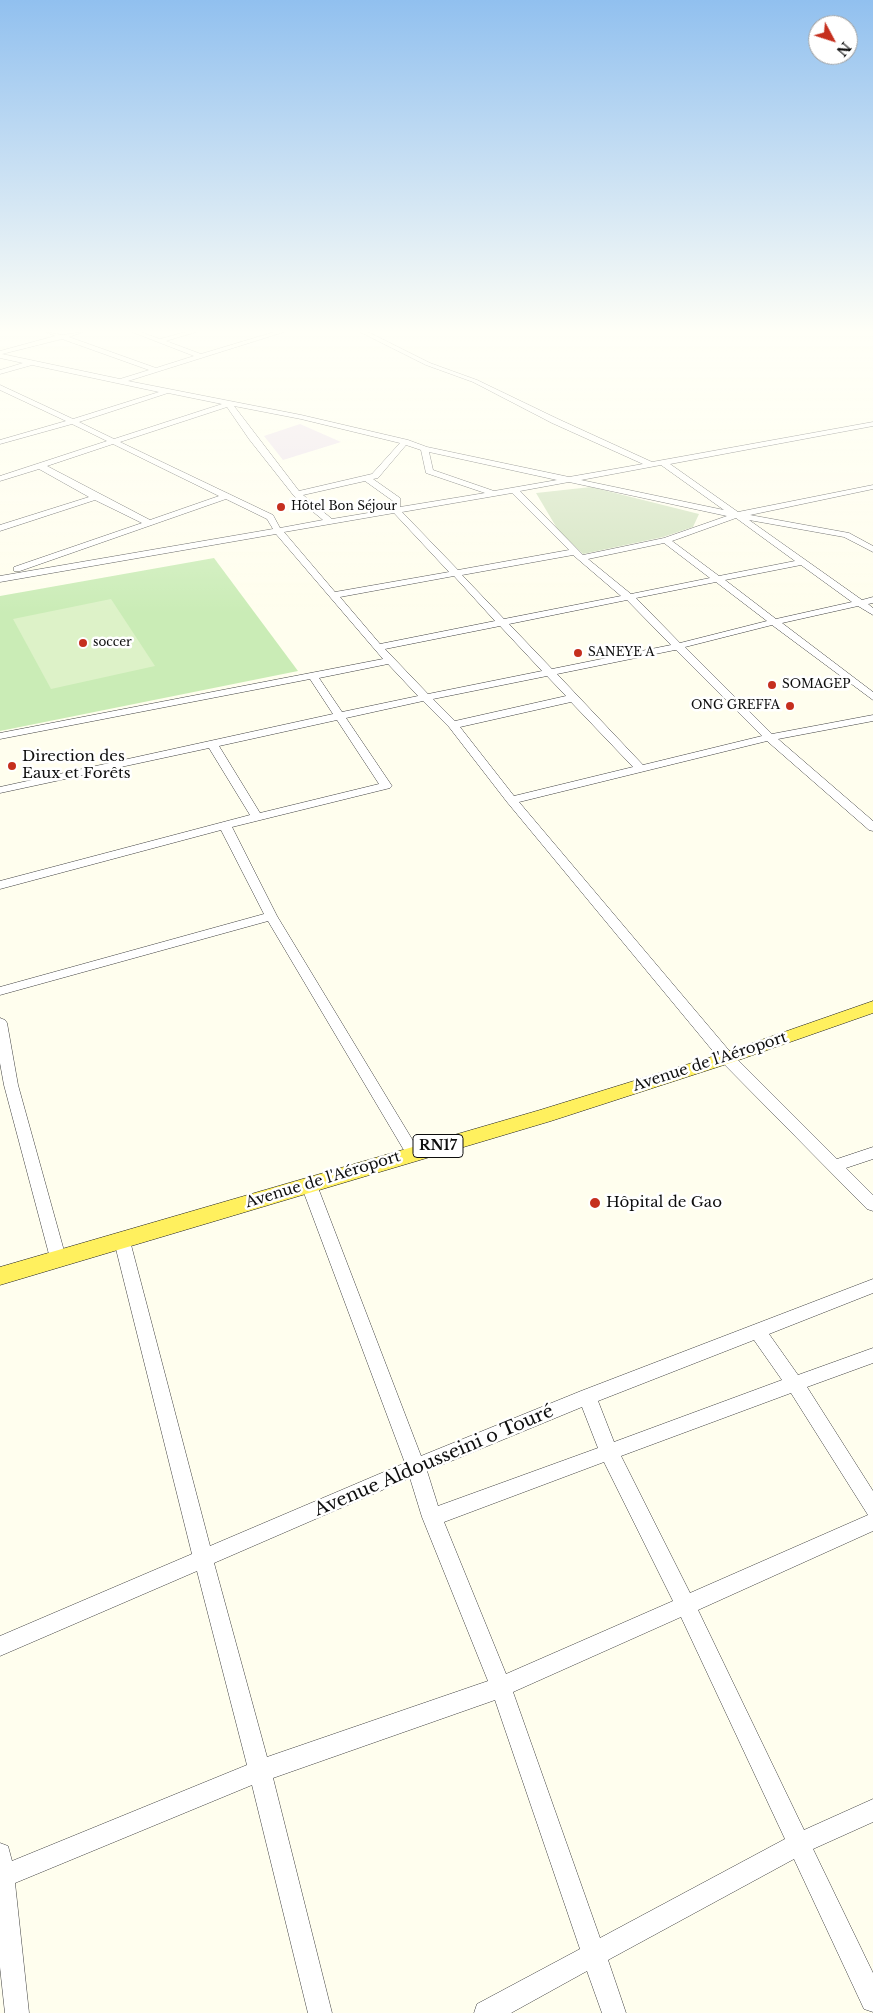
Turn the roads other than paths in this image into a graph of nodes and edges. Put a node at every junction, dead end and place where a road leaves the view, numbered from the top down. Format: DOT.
graph roads {
  1 [pos="57,426"];
  2 [pos="80,426"];
  3 [pos="163,426"];
  4 [pos="244,426"];
  5 [pos="338,426"];
  6 [pos="566,426"];
  7 [pos="863,426"];
  8 [pos="858,427"];
  9 [pos="873,435"];
  10 [pos="1,441"];
  11 [pos="115,442"];
  12 [pos="405,442"];
  13 [pos="425,449"];
  14 [pos="662,462"];
  15 [pos="649,464"];
  16 [pos="42,466"];
  17 [pos="366,478"];
  18 [pos="0,479"];
  19 [pos="565,480"];
  20 [pos="873,487"];
  21 [pos="514,490"];
  22 [pos="492,493"];
  23 [pos="297,494"];
  24 [pos="227,496"];
  25 [pos="96,497"];
  26 [pos="396,510"];
  27 [pos="737,515"];
  28 [pos="330,522"];
  29 [pos="150,523"];
  30 [pos="2,526"];
  31 [pos="278,531"];
  32 [pos="666,540"];
  33 [pos="873,549"];
  34 [pos="59,555"];
  35 [pos="578,555"];
  36 [pos="804,562"];
  37 [pos="66,567"];
  38 [pos="455,573"];
  39 [pos="0,575"];
  40 [pos="0,579"];
  41 [pos="718,580"];
  42 [pos="334,595"];
  43 [pos="630,598"];
  44 [pos="873,600"];
  45 [pos="860,603"];
  46 [pos="873,612"];
  47 [pos="774,622"];
  48 [pos="502,623"];
  49 [pos="378,647"];
  50 [pos="676,647"];
  51 [pos="390,661"];
  52 [pos="548,671"];
  53 [pos="313,676"];
  54 [pos="427,697"];
  55 [pos="873,697"];
  56 [pos="574,698"];
  57 [pos="339,716"];
  58 [pos="873,718"];
  59 [pos="453,724"];
  60 [pos="0,736"];
  61 [pos="770,738"];
  62 [pos="212,744"];
  63 [pos="640,768"];
  64 [pos="0,790"];
  65 [pos="510,800"];
  66 [pos="257,818"];
  67 [pos="225,825"];
  68 [pos="873,827"];
  69 [pos="0,885"];
  70 [pos="271,916"];
  71 [pos="0,991"];
  72 [pos="873,1007"];
  73 [pos="0,1024"];
  74 [pos="727,1058"];
  75 [pos="6,1087"];
  76 [pos="413,1153"];
  77 [pos="873,1153"];
  78 [pos="834,1166"];
  79 [pos="309,1185"];
  80 [pos="873,1205"];
  81 [pos="122,1241"];
  82 [pos="58,1258"];
  83 [pos="0,1276"];
  84 [pos="873,1286"];
  85 [pos="757,1331"];
  86 [pos="873,1355"];
  87 [pos="795,1384"];
  88 [pos="587,1397"];
  89 [pos="609,1452"];
  90 [pos="416,1467"];
  91 [pos="873,1508"];
  92 [pos="432,1517"];
  93 [pos="873,1522"];
  94 [pos="203,1558"];
  95 [pos="685,1604"];
  96 [pos="0,1646"];
  97 [pos="501,1687"];
  98 [pos="260,1771"];
  99 [pos="873,1810"];
  100 [pos="798,1844"];
  101 [pos="1,1869"];
  102 [pos="595,1955"];
  103 [pos="873,2000"];
  104 [pos="17,2013"];
  105 [pos="320,2013"];
  106 [pos="486,2013"];
  107 [pos="614,2013"];
  1 -- 10 [label="street"];
  2 -- 11 [label="street"];
  3 -- 11 [label="street"];
  4 -- 23 [label="street"];
  5 -- 12 [label="street"];
  6 -- 15 [label="street"];
  7 -- 8 [label="street"];
  8 -- 9 [label="street"];
  8 -- 14 [label="street"];
  11 -- 16 [label="street"];
  11 -- 24 [label="street"];
  12 -- 13 [label="street"];
  12 -- 17 [label="street"];
  13 -- 19 [label="street"];
  13 -- 22 [label="street"];
  14 -- 15 [label="street"];
  14 -- 27 [label="street"];
  15 -- 19 [label="street"];
  16 -- 18 [label="street"];
  16 -- 25 [label="street"];
  17 -- 23 [label="street"];
  17 -- 26 [label="street"];
  19 -- 21 [label="street"];
  19 -- 27 [label="street"];
  20 -- 27 [label="street"];
  21 -- 22 [label="street"];
  21 -- 35 [label="street"];
  22 -- 26 [label="street"];
  23 -- 28 [label="street"];
  24 -- 29 [label="street"];
  24 -- 31 [label="street"];
  25 -- 29 [label="street"];
  25 -- 30 [label="street"];
  26 -- 28 [label="street"];
  26 -- 38 [label="street"];
  27 -- 32 [label="street"];
  27 -- 33 [label="street"];
  27 -- 36 [label="street"];
  28 -- 31 [label="street"];
  29 -- 34 [label="street"];
  31 -- 37 [label="street"];
  31 -- 42 [label="street"];
  32 -- 35 [label="street"];
  32 -- 41 [label="street"];
  34 -- 37 [label="street"];
  34 -- 39 [label="street"];
  35 -- 38 [label="street"];
  35 -- 43 [label="street"];
  36 -- 41 [label="street"];
  36 -- 45 [label="street"];
  37 -- 40 [label="street"];
  38 -- 42 [label="street"];
  38 -- 48 [label="street"];
  41 -- 43 [label="street"];
  41 -- 47 [label="street"];
  42 -- 49 [label="street"];
  43 -- 48 [label="street"];
  43 -- 50 [label="street"];
  44 -- 45 [label="street"];
  45 -- 46 [label="street"];
  45 -- 47 [label="street"];
  47 -- 50 [label="street"];
  47 -- 55 [label="street"];
  48 -- 49 [label="street"];
  48 -- 52 [label="street"];
  49 -- 51 [label="street"];
  50 -- 52 [label="street"];
  50 -- 61 [label="street"];
  51 -- 53 [label="street"];
  51 -- 54 [label="street"];
  52 -- 54 [label="street"];
  52 -- 56 [label="street"];
  53 -- 57 [label="street"];
  53 -- 60 [label="street"];
  54 -- 57 [label="street"];
  54 -- 59 [label="street"];
  56 -- 59 [label="street"];
  56 -- 63 [label="street"];
  57 -- 62 [label="street"];
  57 -- 66 [label="street"];
  58 -- 61 [label="street"];
  59 -- 65 [label="street"];
  61 -- 63 [label="street"];
  61 -- 68 [label="street"];
  62 -- 64 [label="street"];
  62 -- 66 [label="street"];
  63 -- 65 [label="street"];
  65 -- 74 [label="street"];
  66 -- 67 [label="street"];
  67 -- 69 [label="street"];
  67 -- 70 [label="street"];
  70 -- 71 [label="street"];
  70 -- 76 [label="street"];
  72 -- 74 [label="main road, Avenue de l'Aéroport / RN17"];
  73 -- 75 [label="street"];
  74 -- 76 [label="main road, Avenue de l'Aéroport / RN17"];
  74 -- 78 [label="street"];
  75 -- 82 [label="street"];
  76 -- 79 [label="main road, Avenue de l'Aéroport / RN17"];
  77 -- 78 [label="street"];
  78 -- 80 [label="street"];
  79 -- 81 [label="main road, Avenue de l'Aéroport / RN17"];
  79 -- 90 [label="street"];
  81 -- 82 [label="main road, Avenue de l'Aéroport / RN17"];
  81 -- 94 [label="street"];
  82 -- 83 [label="main road, Avenue de l'Aéroport / RN17"];
  84 -- 85 [label="street, Avenue Aldousseini o Touré"];
  85 -- 87 [label="street"];
  85 -- 88 [label="street, Avenue Aldousseini o Touré"];
  86 -- 87 [label="street"];
  87 -- 89 [label="street"];
  87 -- 91 [label="street"];
  88 -- 89 [label="street"];
  88 -- 90 [label="street, Avenue Aldousseini o Touré"];
  89 -- 92 [label="street"];
  89 -- 95 [label="street"];
  90 -- 92 [label="street"];
  90 -- 94 [label="street, Avenue Aldousseini o Touré"];
  92 -- 97 [label="street"];
  93 -- 95 [label="street"];
  94 -- 96 [label="street, Avenue Aldousseini o Touré"];
  94 -- 98 [label="street"];
  95 -- 97 [label="street"];
  95 -- 100 [label="street"];
  97 -- 98 [label="street"];
  97 -- 102 [label="street"];
  98 -- 101 [label="street"];
  98 -- 105 [label="street"];
  99 -- 100 [label="street"];
  100 -- 102 [label="street"];
  100 -- 103 [label="street"];
  101 -- 104 [label="street"];
  102 -- 106 [label="street"];
  102 -- 107 [label="street"];
}
